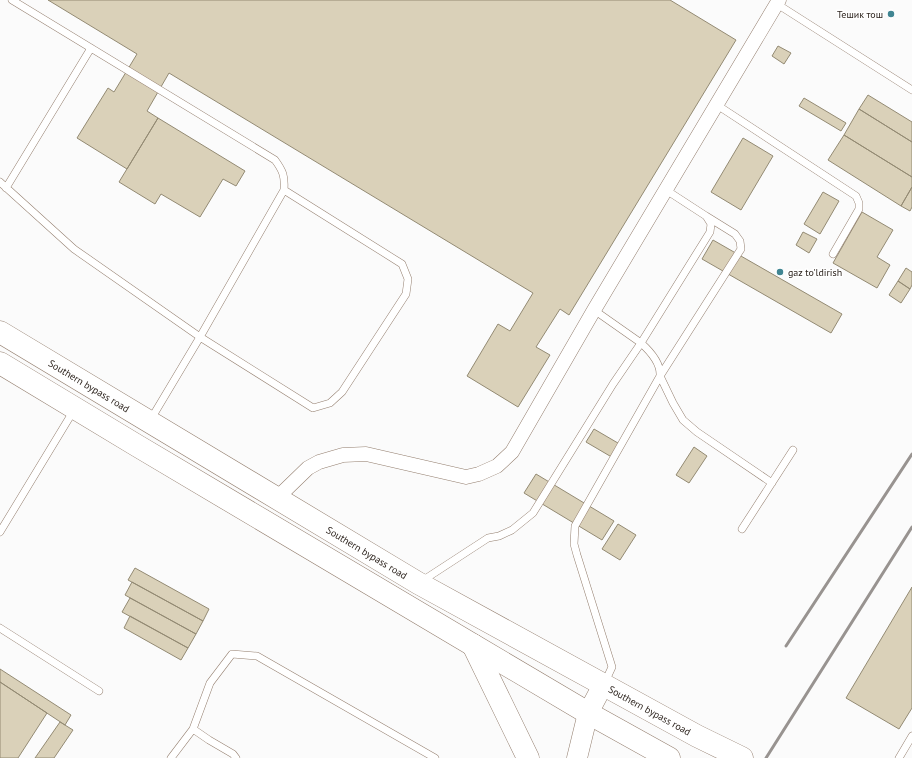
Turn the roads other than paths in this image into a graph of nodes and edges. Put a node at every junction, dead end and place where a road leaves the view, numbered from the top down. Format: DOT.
graph roads {
  1 [pos="12,0"];
  2 [pos="778,2"];
  3 [pos="91,48"];
  4 [pos="912,90"];
  5 [pos="717,105"];
  6 [pos="0,182"];
  7 [pos="6,188"];
  8 [pos="284,190"];
  9 [pos="666,190"];
  10 [pos="706,216"];
  11 [pos="833,254"];
  12 [pos="594,310"];
  13 [pos="0,332"];
  14 [pos="200,337"];
  15 [pos="641,343"];
  16 [pos="0,363"];
  17 [pos="660,376"];
  18 [pos="75,408"];
  19 [pos="149,422"];
  20 [pos="136,445"];
  21 [pos="794,450"];
  22 [pos="772,483"];
  23 [pos="277,498"];
  24 [pos="742,529"];
  25 [pos="0,532"];
  26 [pos="418,583"];
  27 [pos="0,628"];
  28 [pos="473,645"];
  29 [pos="604,685"];
  30 [pos="99,691"];
  31 [pos="588,713"];
  32 [pos="193,729"];
  33 [pos="912,736"];
  34 [pos="171,758"];
  35 [pos="236,758"];
  36 [pos="435,758"];
  37 [pos="528,758"];
  38 [pos="578,758"];
  39 [pos="669,758"];
  40 [pos="742,758"];
  41 [pos="899,758"];
  1 -- 3 [label="lane"];
  2 -- 4 [label="lane"];
  2 -- 5 [label="street"];
  3 -- 7 [label="lane"];
  3 -- 8 [label="lane"];
  5 -- 9 [label="street"];
  5 -- 11 [label="lane"];
  6 -- 7 [label="lane"];
  7 -- 14 [label="lane"];
  8 -- 14 [label="lane"];
  8 -- 14 [label="lane"];
  9 -- 10 [label="lane"];
  9 -- 12 [label="street"];
  10 -- 15 [label="lane"];
  10 -- 17 [label="lane"];
  12 -- 15 [label="lane"];
  12 -- 23 [label="street"];
  13 -- 19 [label="highway, Southern bypass road"];
  14 -- 19 [label="lane"];
  15 -- 17 [label="lane"];
  15 -- 26 [label="lane"];
  16 -- 18 [label="highway"];
  17 -- 22 [label="lane"];
  17 -- 29 [label="lane"];
  18 -- 20 [label="highway"];
  18 -- 25 [label="lane"];
  19 -- 20 [label="highway"];
  19 -- 23 [label="highway, Southern bypass road"];
  20 -- 28 [label="highway"];
  21 -- 22 [label="lane"];
  22 -- 24 [label="lane"];
  23 -- 26 [label="highway, Southern bypass road"];
  26 -- 29 [label="highway, Southern bypass road"];
  27 -- 30 [label="lane"];
  28 -- 31 [label="highway"];
  28 -- 37 [label="highway"];
  29 -- 31 [label="main road"];
  29 -- 40 [label="highway, Southern bypass road"];
  31 -- 38 [label="main road"];
  31 -- 39 [label="highway"];
  32 -- 34 [label="lane"];
  32 -- 35 [label="lane"];
  32 -- 36 [label="lane"];
  33 -- 41 [label="lane"];
}
